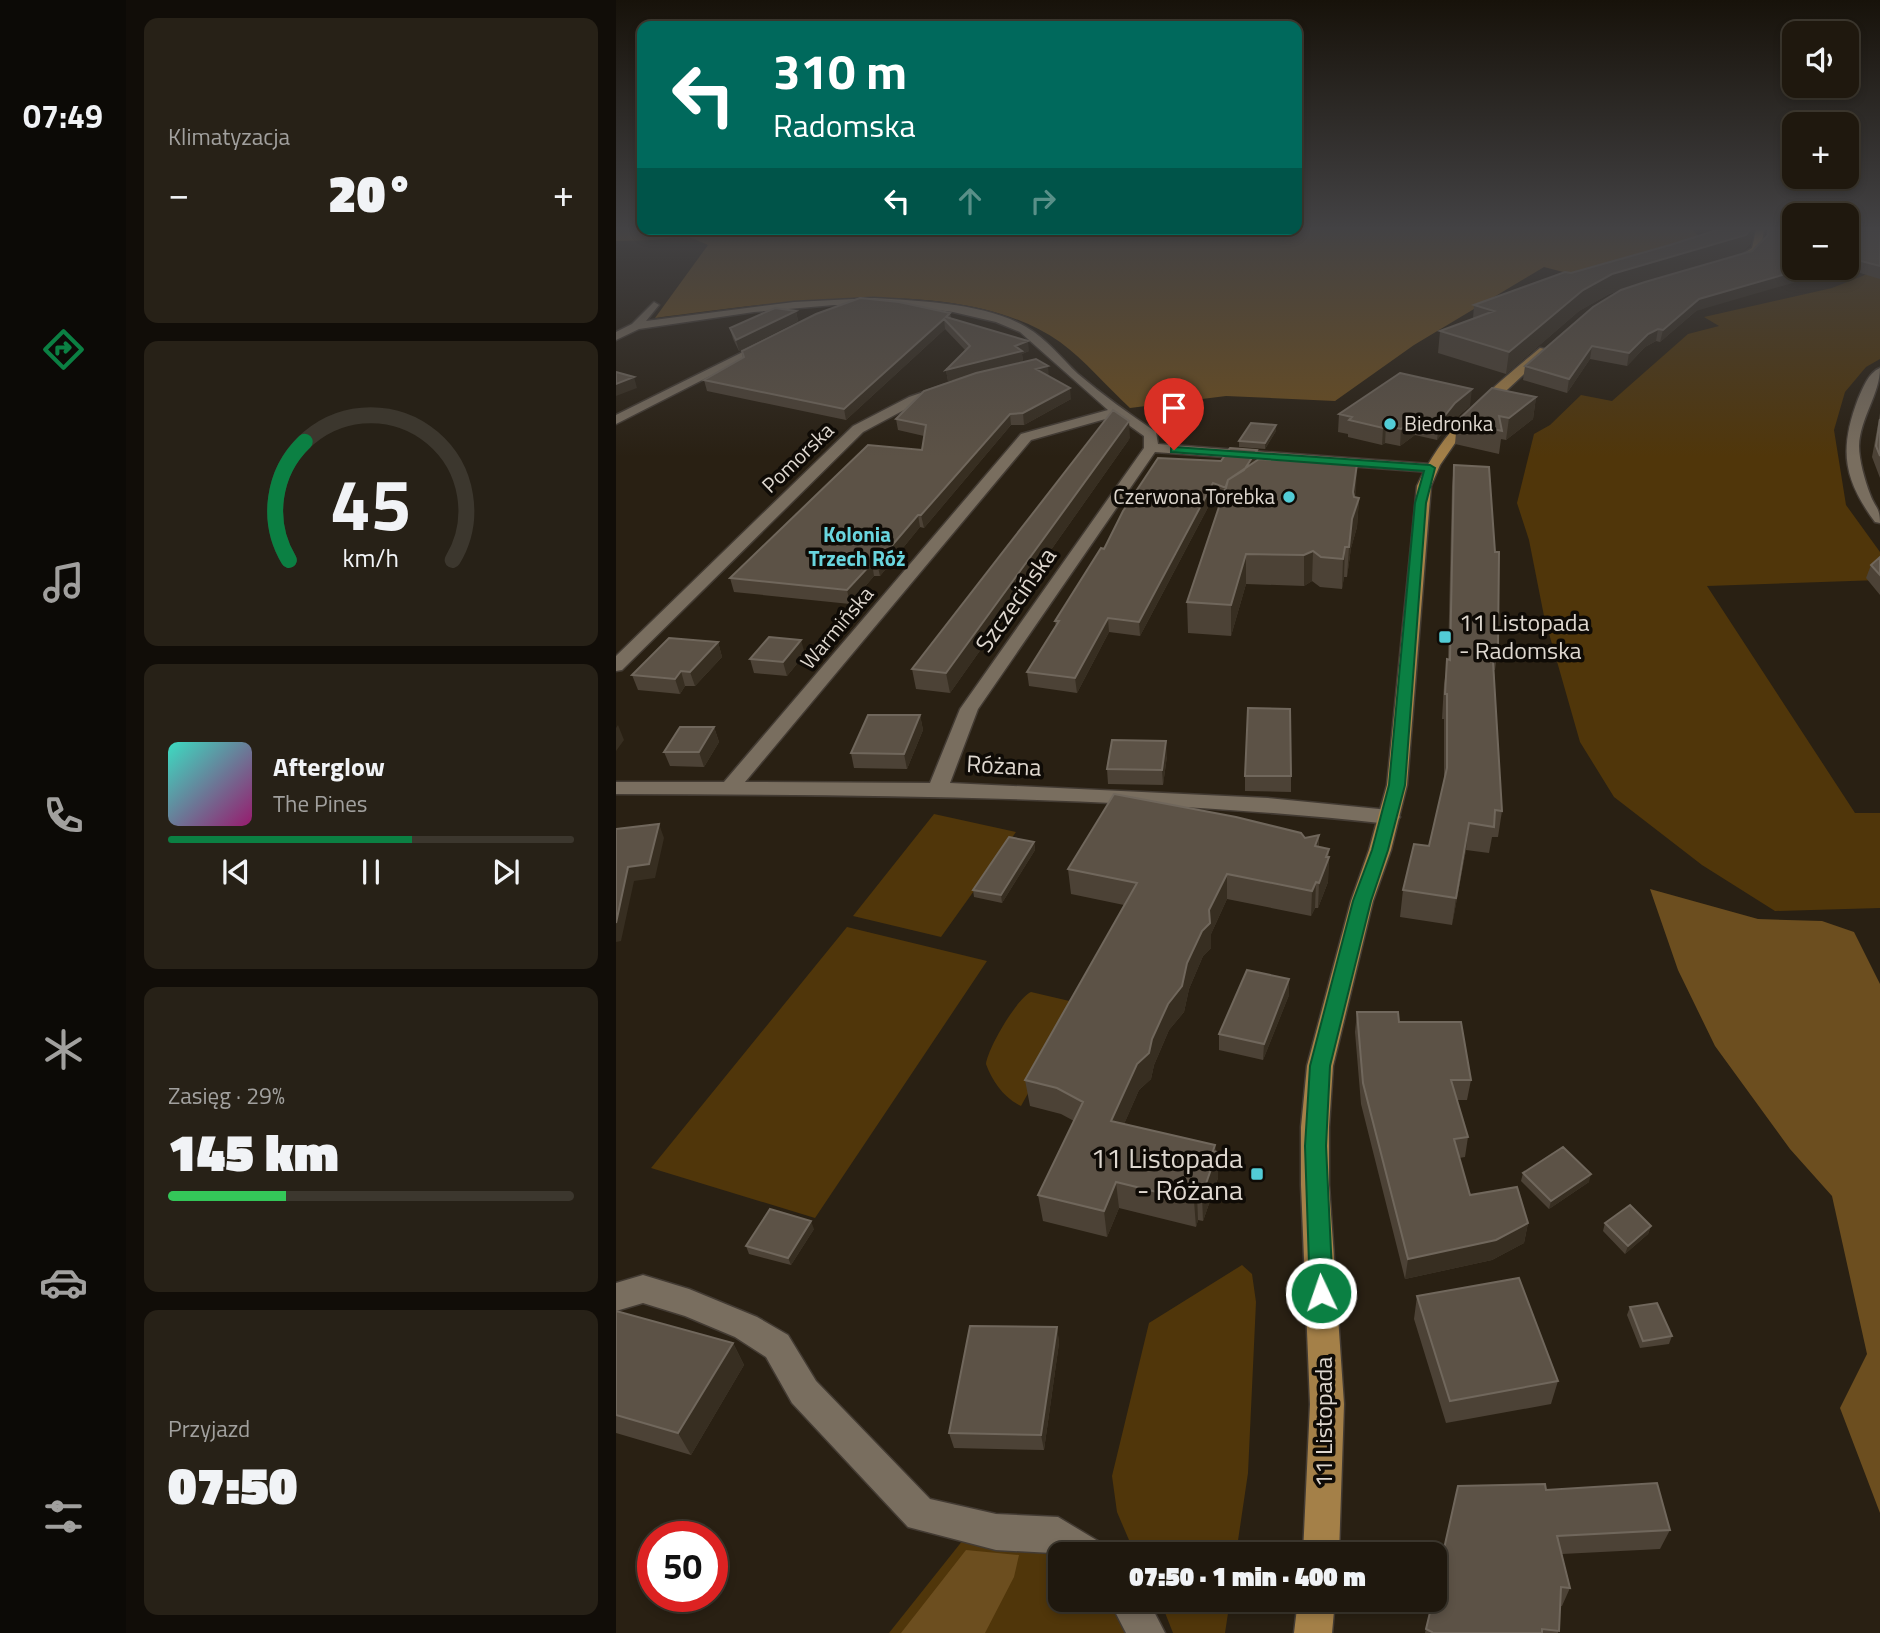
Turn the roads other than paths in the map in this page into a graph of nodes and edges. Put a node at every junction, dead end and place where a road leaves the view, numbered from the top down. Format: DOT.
graph roads {
  1 [pos="654,305"];
  2 [pos="792,305"];
  3 [pos="845,305"];
  4 [pos="926,305"];
  5 [pos="818,319"];
  6 [pos="636,326"];
  7 [pos="782,336"];
  8 [pos="616,337"];
  9 [pos="1553,343"];
  10 [pos="1880,372"];
  11 [pos="961,383"];
  12 [pos="1116,412"];
  13 [pos="616,420"];
  14 [pos="1151,448"];
  15 [pos="1430,468"];
  16 [pos="1880,519"];
  17 [pos="616,666"];
  18 [pos="616,788"];
  19 [pos="939,789"];
  20 [pos="728,790"];
  21 [pos="1390,817"];
  22 [pos="616,1297"];
  23 [pos="1068,1542"];
  24 [pos="1321,1542"];
  25 [pos="1135,1612"];
  26 [pos="1316,1612"];
  27 [pos="1146,1633"];
  28 [pos="1313,1633"];
  1 -- 6 [label="street"];
  2 -- 6 [label="street"];
  3 -- 5 [label="street"];
  4 -- 12 [label="street"];
  6 -- 8 [label="street"];
  7 -- 13 [label="street"];
  9 -- 15 [label="main road, 11 Listopada"];
  10 -- 16 [label="street"];
  11 -- 17 [label="street, Pomorska"];
  12 -- 14 [label="street"];
  12 -- 20 [label="street, Warmińska"];
  14 -- 15 [label="street"];
  14 -- 19 [label="street, Szczecińska"];
  15 -- 21 [label="main road, 11 Listopada"];
  18 -- 20 [label="street, Różana"];
  19 -- 20 [label="street, Różana"];
  19 -- 21 [label="street, Różana"];
  21 -- 24 [label="main road, 11 Listopada"];
  22 -- 23 [label="street"];
  25 -- 27 [label="street"];
  26 -- 28 [label="main road"];
}
